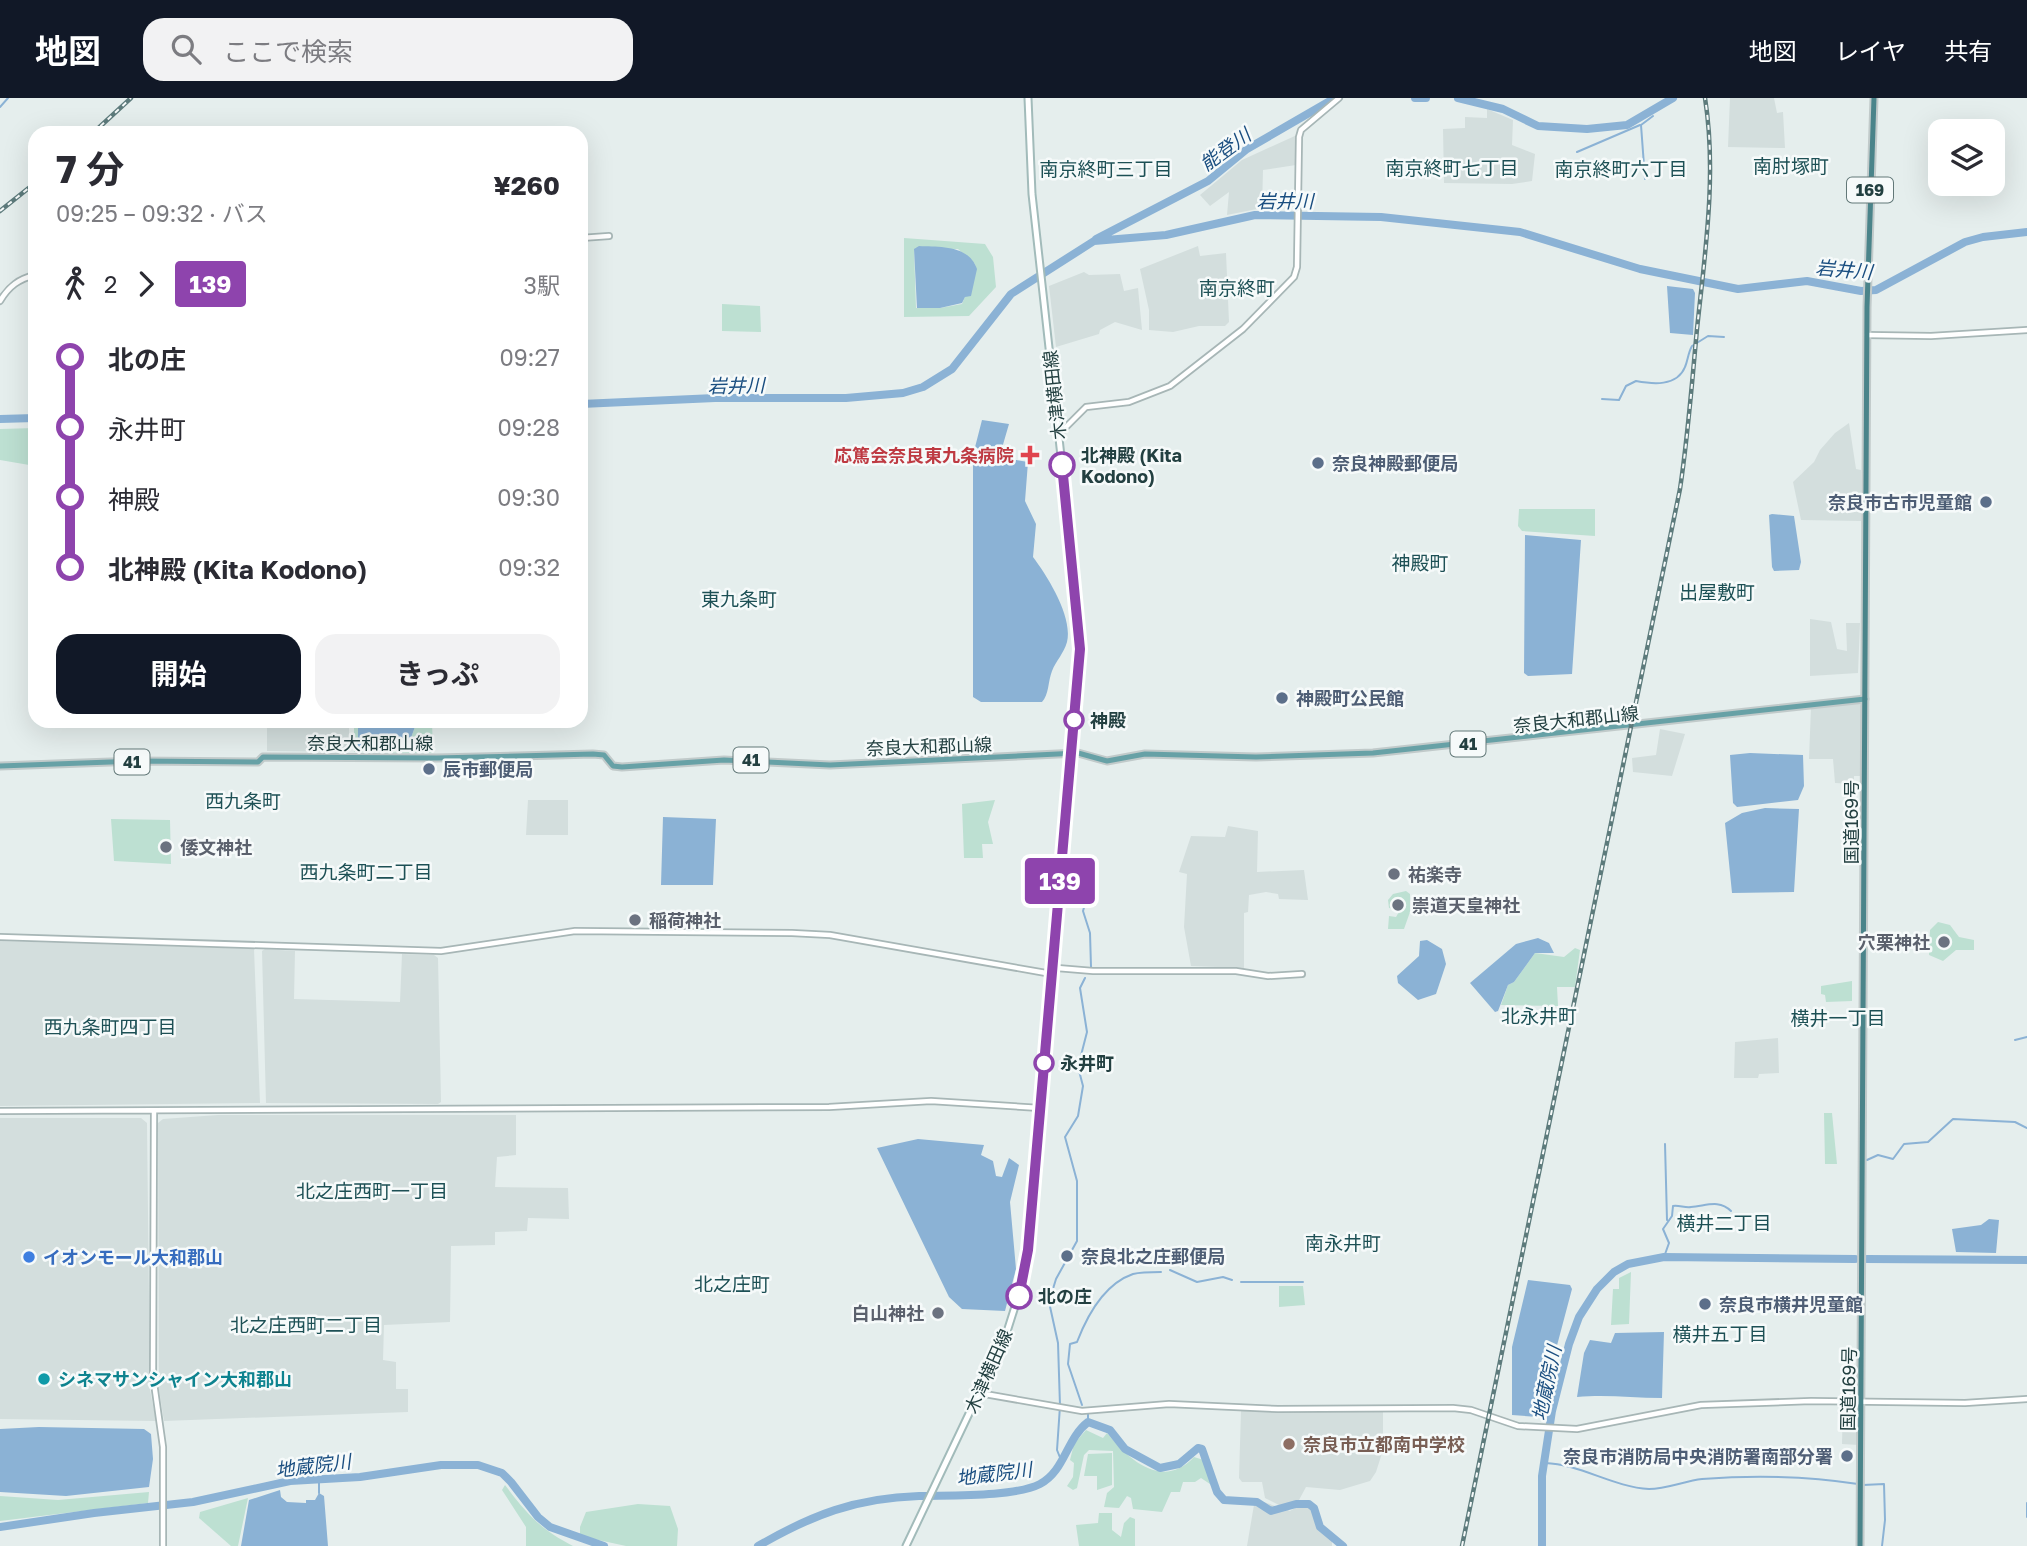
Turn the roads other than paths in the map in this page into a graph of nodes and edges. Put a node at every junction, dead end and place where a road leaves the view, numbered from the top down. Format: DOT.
graph roads {
  1 [pos="1028,98"];
  2 [pos="1339,98"];
  3 [pos="1874,98"];
  4 [pos="609,236"];
  5 [pos="588,238"];
  6 [pos="28,277"];
  7 [pos="0,301"];
  8 [pos="2027,330"];
  9 [pos="1867,335"];
  10 [pos="1059,434"];
  11 [pos="1865,699"];
  12 [pos="1070,754"];
  13 [pos="0,766"];
  14 [pos="0,937"];
  15 [pos="1052,970"];
  16 [pos="1302,974"];
  17 [pos="1040,1108"];
  18 [pos="0,1111"];
  19 [pos="154,1111"];
  20 [pos="979,1393"];
  21 [pos="2027,1399"];
  22 [pos="1862,1401"];
  23 [pos="163,1546"];
  24 [pos="906,1546"];
  25 [pos="1860,1546"];
  1 -- 10 [label="main road, 木津横田線"];
  2 -- 10 [label="street"];
  3 -- 9 [label="highway, 国道169号 / 169"];
  4 -- 5 [label="street"];
  6 -- 7 [label="street"];
  8 -- 9 [label="street"];
  9 -- 11 [label="highway, 国道169号 / 169"];
  10 -- 12 [label="main road, 木津横田線"];
  11 -- 12 [label="main road, 奈良大和郡山線 / 41"];
  11 -- 22 [label="highway, 国道169号 / 169"];
  12 -- 13 [label="main road, 奈良大和郡山線 / 41"];
  12 -- 15 [label="main road, 木津横田線"];
  14 -- 15 [label="street"];
  15 -- 16 [label="street"];
  15 -- 17 [label="main road, 木津横田線"];
  17 -- 19 [label="street"];
  17 -- 20 [label="main road, 木津横田線"];
  18 -- 19 [label="street"];
  19 -- 23 [label="street"];
  20 -- 22 [label="street"];
  20 -- 24 [label="main road, 木津横田線"];
  21 -- 22 [label="street"];
  22 -- 25 [label="highway, 国道169号 / 169"];
}
